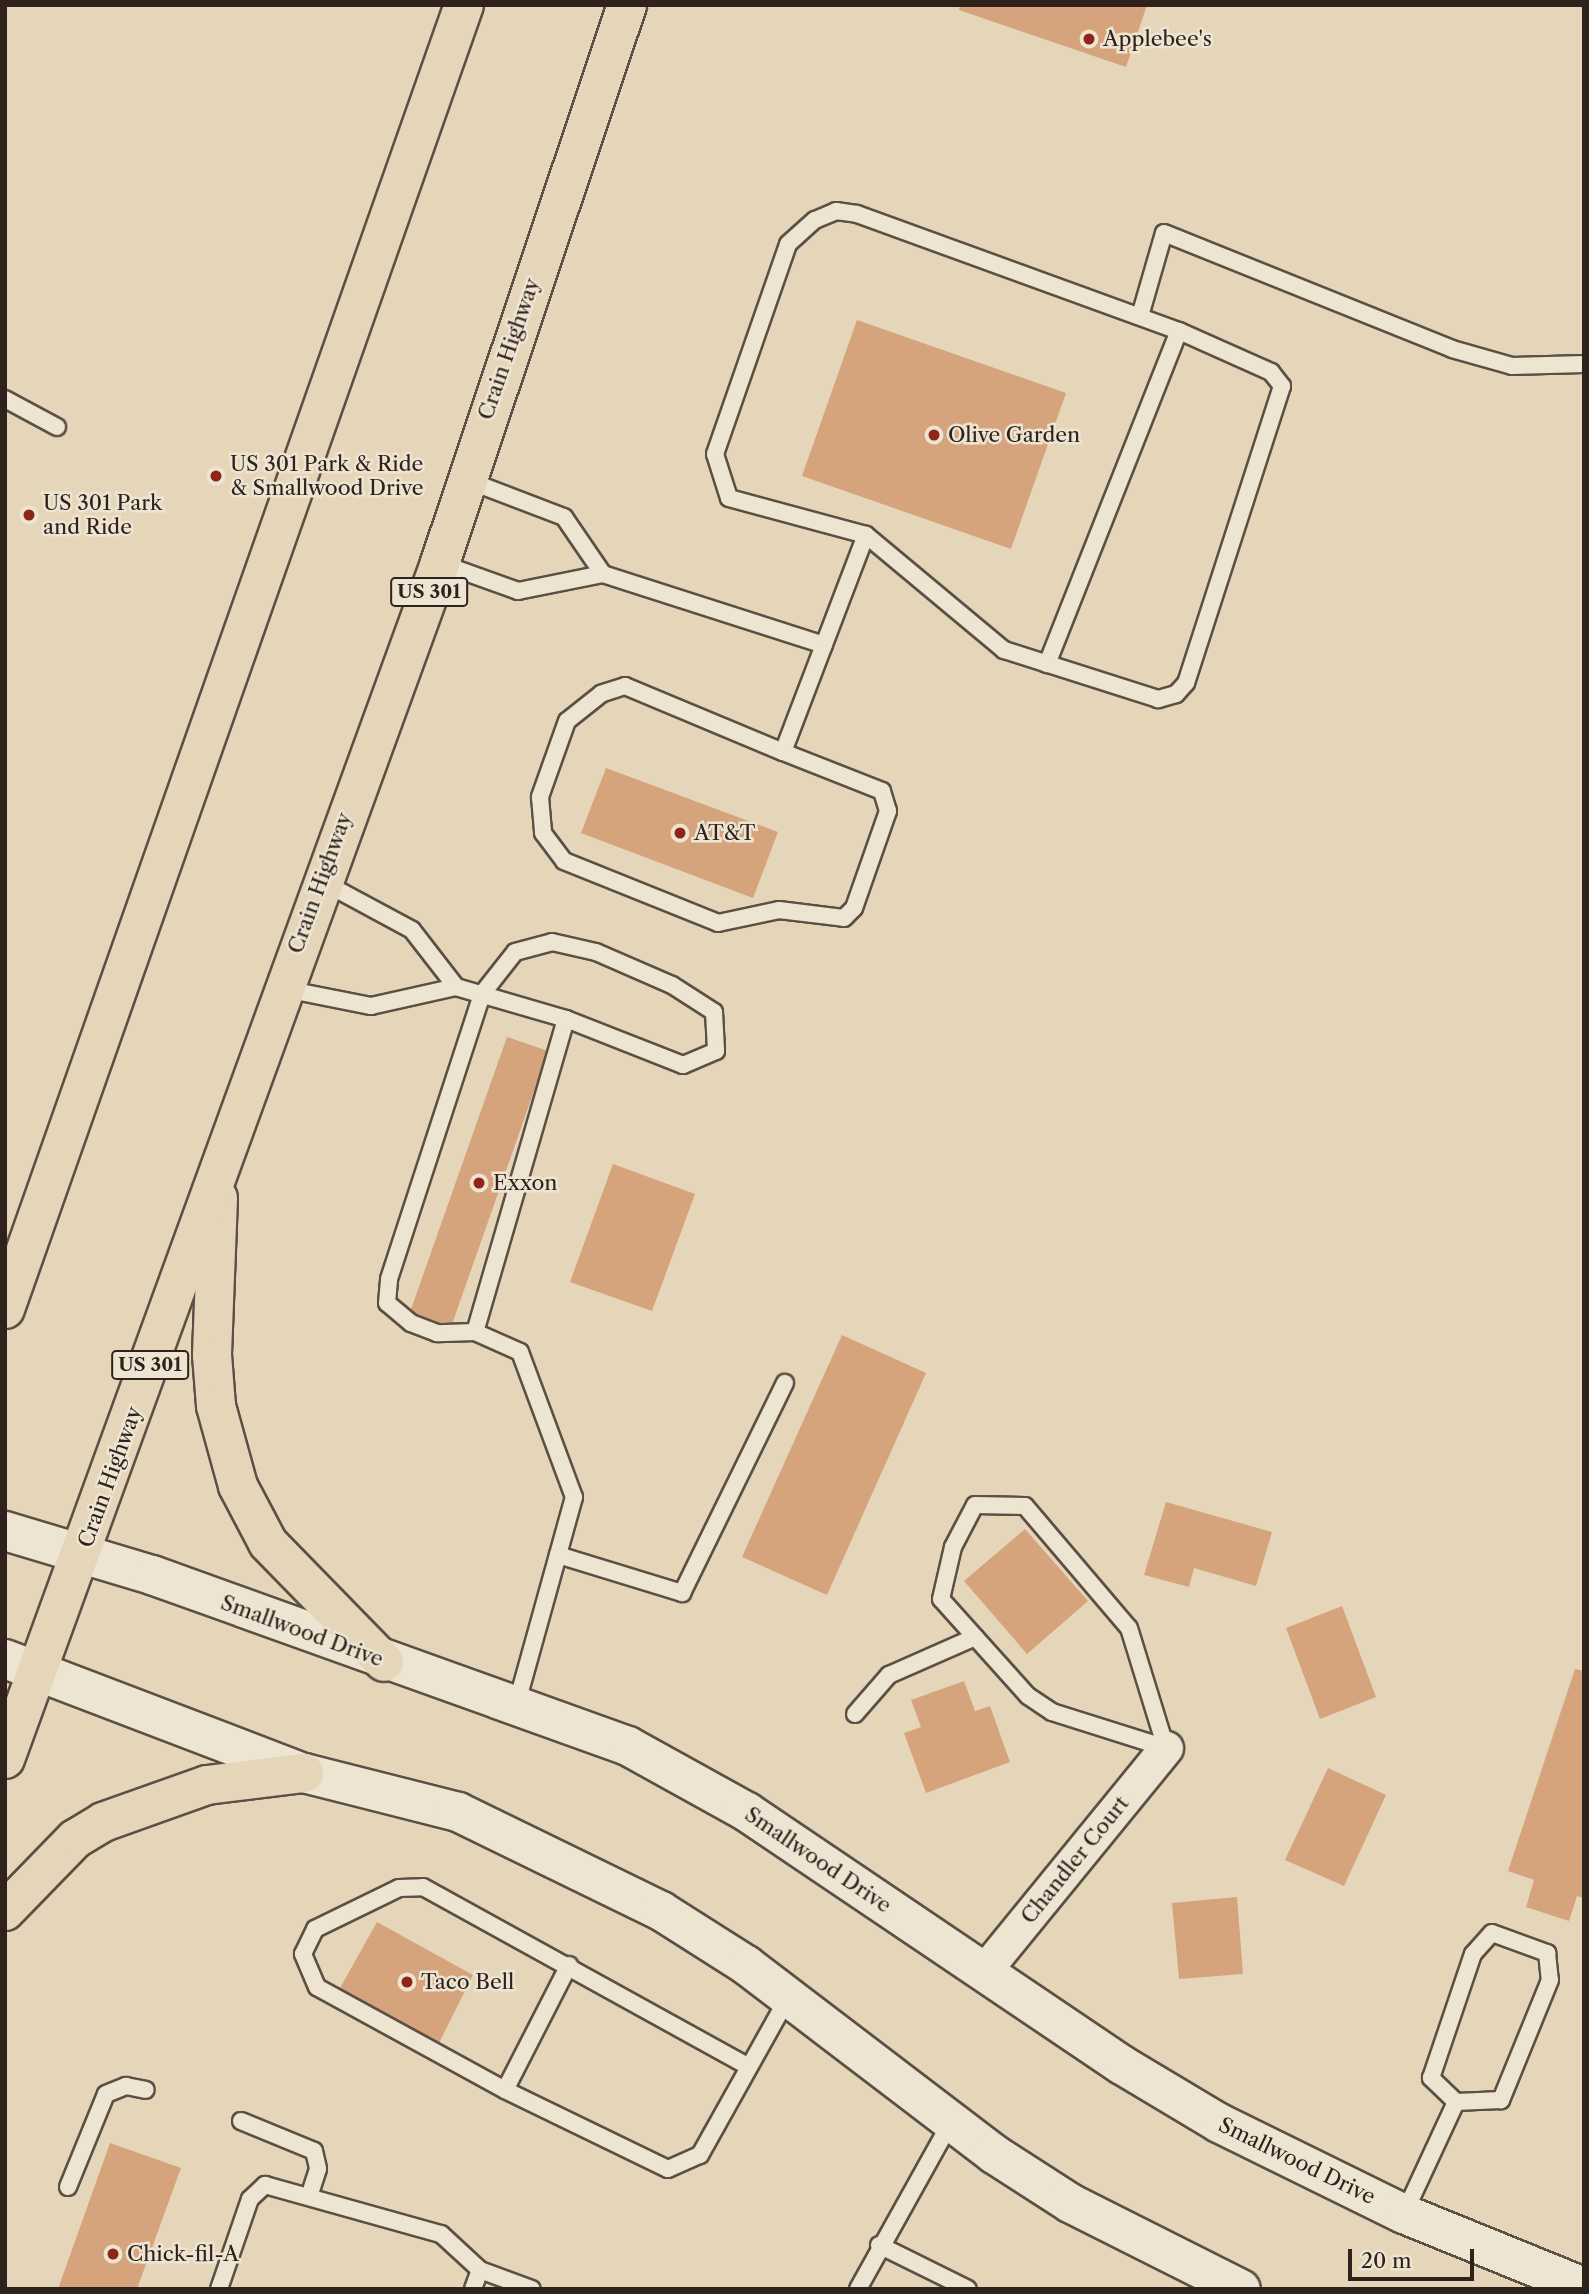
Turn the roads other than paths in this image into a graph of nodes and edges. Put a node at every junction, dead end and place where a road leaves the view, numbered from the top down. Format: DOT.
graph roads {
  1 [pos="464,5"];
  2 [pos="627,5"];
  3 [pos="1140,316"];
  4 [pos="1179,331"];
  5 [pos="1584,364"];
  6 [pos="5,398"];
  7 [pos="57,427"];
  8 [pos="466,479"];
  9 [pos="866,535"];
  10 [pos="440,563"];
  11 [pos="603,573"];
  12 [pos="824,645"];
  13 [pos="1047,664"];
  14 [pos="783,752"];
  15 [pos="321,881"];
  16 [pos="456,987"];
  17 [pos="283,989"];
  18 [pos="482,994"];
  19 [pos="566,1019"];
  20 [pos="217,1175"];
  21 [pos="46,1193"];
  22 [pos="5,1237"];
  23 [pos="5,1309"];
  24 [pos="475,1332"];
  25 [pos="785,1384"];
  26 [pos="5,1531"];
  27 [pos="558,1555"];
  28 [pos="82,1556"];
  29 [pos="975,1637"];
  30 [pos="384,1662"];
  31 [pos="22,1665"];
  32 [pos="516,1708"];
  33 [pos="855,1714"];
  34 [pos="1166,1748"];
  35 [pos="5,1759"];
  36 [pos="303,1773"];
  37 [pos="5,1911"];
  38 [pos="569,1965"];
  39 [pos="984,1971"];
  40 [pos="786,2001"];
  41 [pos="747,2066"];
  42 [pos="146,2090"];
  43 [pos="505,2090"];
  44 [pos="1456,2102"];
  45 [pos="241,2121"];
  46 [pos="950,2124"];
  47 [pos="68,2186"];
  48 [pos="310,2194"];
  49 [pos="1404,2214"];
  50 [pos="879,2245"];
  51 [pos="480,2270"];
  52 [pos="1584,2287"];
  53 [pos="219,2289"];
  54 [pos="473,2289"];
  55 [pos="532,2289"];
  56 [pos="858,2289"];
  57 [pos="968,2289"];
  58 [pos="1241,2289"];
  1 -- 21 [label="highway"];
  2 -- 8 [label="highway, Crain Highway / US 301"];
  3 -- 4 [label="lane"];
  3 -- 5 [label="lane"];
  3 -- 9 [label="lane"];
  4 -- 13 [label="lane"];
  4 -- 13 [label="lane"];
  6 -- 7 [label="lane"];
  8 -- 10 [label="highway, Crain Highway / US 301"];
  8 -- 11 [label="lane"];
  9 -- 12 [label="lane"];
  9 -- 13 [label="lane"];
  10 -- 11 [label="lane"];
  10 -- 15 [label="highway, Crain Highway / US 301"];
  11 -- 12 [label="lane"];
  12 -- 14 [label="lane"];
  14 -- 14 [label="lane"];
  15 -- 16 [label="lane"];
  15 -- 17 [label="highway, Crain Highway / US 301"];
  16 -- 17 [label="lane"];
  16 -- 18 [label="lane"];
  17 -- 20 [label="highway, Crain Highway / US 301"];
  18 -- 19 [label="lane"];
  18 -- 19 [label="lane"];
  18 -- 24 [label="lane"];
  19 -- 24 [label="lane"];
  20 -- 28 [label="highway, Crain Highway / US 301"];
  20 -- 30 [label="highway"];
  21 -- 22 [label="highway"];
  21 -- 23 [label="highway"];
  24 -- 27 [label="lane"];
  25 -- 27 [label="lane"];
  26 -- 28 [label="main road, Smallwood Drive"];
  27 -- 32 [label="lane"];
  28 -- 30 [label="main road, Smallwood Drive"];
  28 -- 31 [label="highway, Crain Highway / US 301"];
  29 -- 33 [label="lane"];
  29 -- 34 [label="lane"];
  29 -- 34 [label="lane"];
  30 -- 32 [label="main road, Smallwood Drive"];
  31 -- 35 [label="highway, Crain Highway / US 301"];
  31 -- 36 [label="main road"];
  32 -- 39 [label="main road, Smallwood Drive"];
  34 -- 39 [label="street, Chandler Court"];
  36 -- 37 [label="highway"];
  36 -- 40 [label="main road"];
  38 -- 41 [label="lane"];
  38 -- 43 [label="lane"];
  38 -- 43 [label="lane"];
  39 -- 49 [label="main road, Smallwood Drive"];
  40 -- 41 [label="lane"];
  40 -- 46 [label="main road"];
  41 -- 43 [label="lane"];
  42 -- 47 [label="lane"];
  44 -- 44 [label="lane"];
  44 -- 49 [label="lane"];
  45 -- 48 [label="lane"];
  46 -- 50 [label="lane"];
  46 -- 58 [label="main road"];
  48 -- 51 [label="lane"];
  48 -- 53 [label="lane"];
  49 -- 52 [label="main road, Smallwood Drive"];
  50 -- 56 [label="lane"];
  50 -- 57 [label="lane"];
  51 -- 54 [label="lane"];
  51 -- 55 [label="lane"];
}
